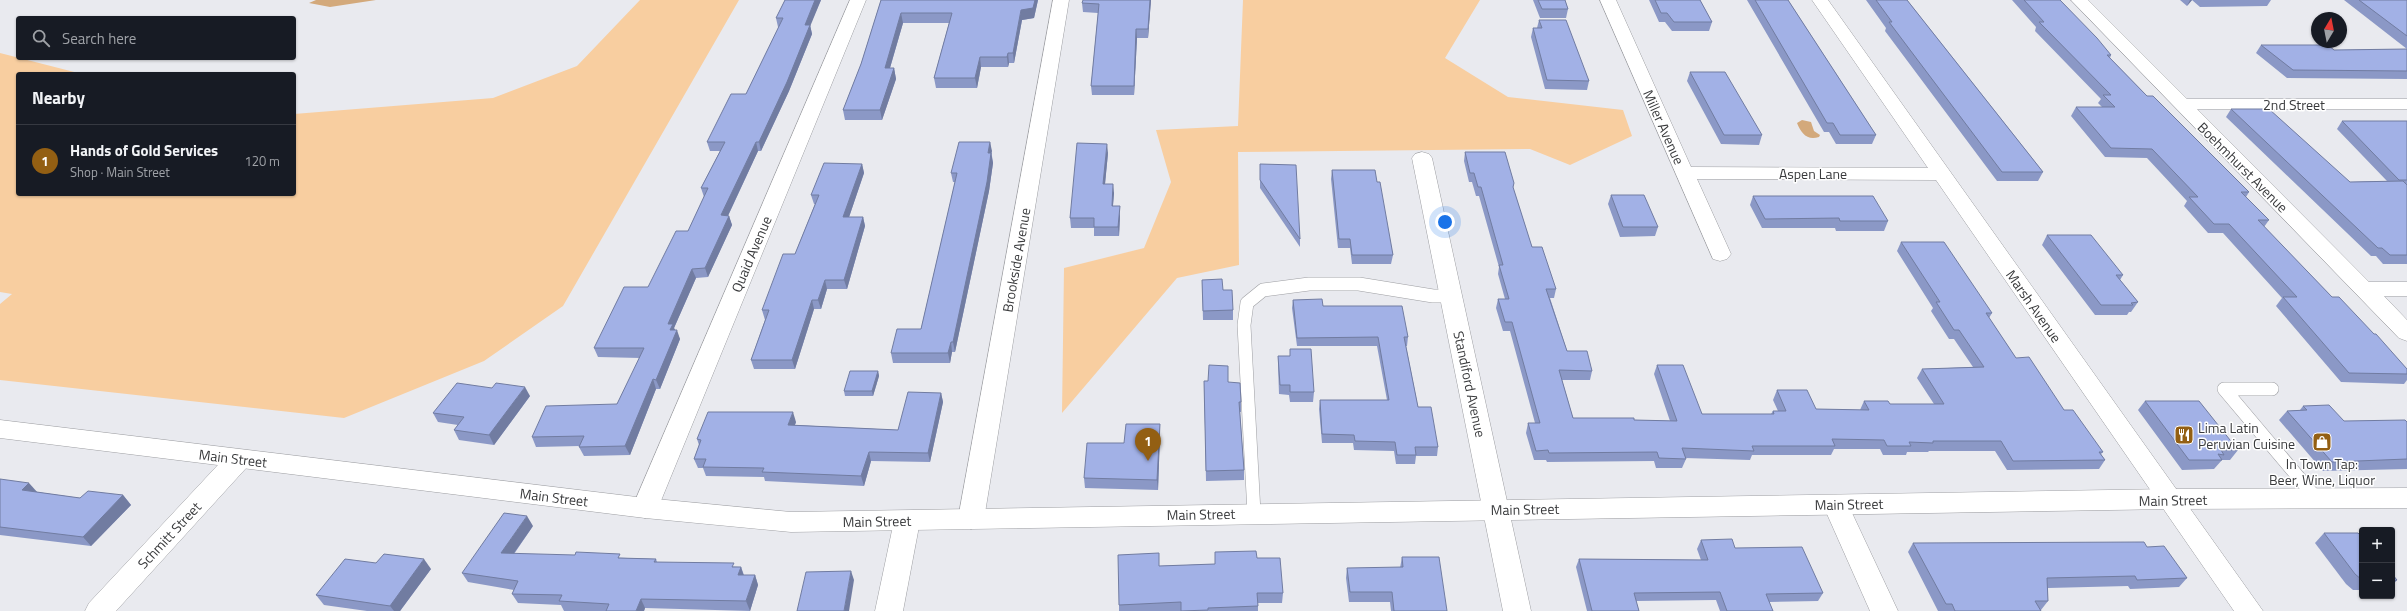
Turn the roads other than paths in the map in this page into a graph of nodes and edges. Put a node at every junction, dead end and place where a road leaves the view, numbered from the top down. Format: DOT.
graph roads {
  1 [pos="858,0"];
  2 [pos="1061,0"];
  3 [pos="1608,0"];
  4 [pos="1820,0"];
  5 [pos="2079,0"];
  6 [pos="2181,104"];
  7 [pos="2407,104"];
  8 [pos="1422,158"];
  9 [pos="1685,173"];
  10 [pos="1942,174"];
  11 [pos="1720,254"];
  12 [pos="2364,289"];
  13 [pos="2407,290"];
  14 [pos="1452,296"];
  15 [pos="2407,334"];
  16 [pos="2272,389"];
  17 [pos="0,429"];
  18 [pos="239,459"];
  19 [pos="2316,498"];
  20 [pos="2407,498"];
  21 [pos="2171,500"];
  22 [pos="1836,505"];
  23 [pos="645,508"];
  24 [pos="1496,510"];
  25 [pos="1254,513"];
  26 [pos="971,519"];
  27 [pos="907,521"];
  28 [pos="99,611"];
  29 [pos="890,611"];
  30 [pos="1517,611"];
  31 [pos="1884,611"];
  32 [pos="2249,611"];
  1 -- 23 [label="street, Quaid Avenue"];
  2 -- 26 [label="street, Brookside Avenue"];
  3 -- 9 [label="street, Miller Avenue"];
  4 -- 10 [label="street, Marsh Avenue"];
  5 -- 6 [label="street, Boehmhurst Avenue"];
  6 -- 7 [label="street, 2nd Street"];
  6 -- 12 [label="street, Boehmhurst Avenue"];
  8 -- 14 [label="street, Standiford Avenue"];
  9 -- 10 [label="street, Aspen Lane"];
  9 -- 11 [label="street, Miller Avenue"];
  10 -- 21 [label="street, Marsh Avenue"];
  12 -- 13 [label="street"];
  12 -- 15 [label="street, Boehmhurst Avenue"];
  14 -- 24 [label="street, Standiford Avenue"];
  14 -- 25 [label="lane"];
  16 -- 19 [label="lane"];
  17 -- 18 [label="street, Main Street"];
  18 -- 23 [label="street, Main Street"];
  18 -- 28 [label="street, Schmitt Street"];
  19 -- 20 [label="street, Main Street"];
  19 -- 21 [label="street, Main Street"];
  21 -- 22 [label="street, Main Street"];
  21 -- 32 [label="street, Marsh Avenue"];
  22 -- 24 [label="street, Main Street"];
  22 -- 31 [label="street"];
  23 -- 27 [label="street, Main Street"];
  24 -- 25 [label="street, Main Street"];
  24 -- 30 [label="street, Standiford Avenue"];
  25 -- 26 [label="street, Main Street"];
  26 -- 27 [label="street, Main Street"];
  27 -- 29 [label="street"];
}
